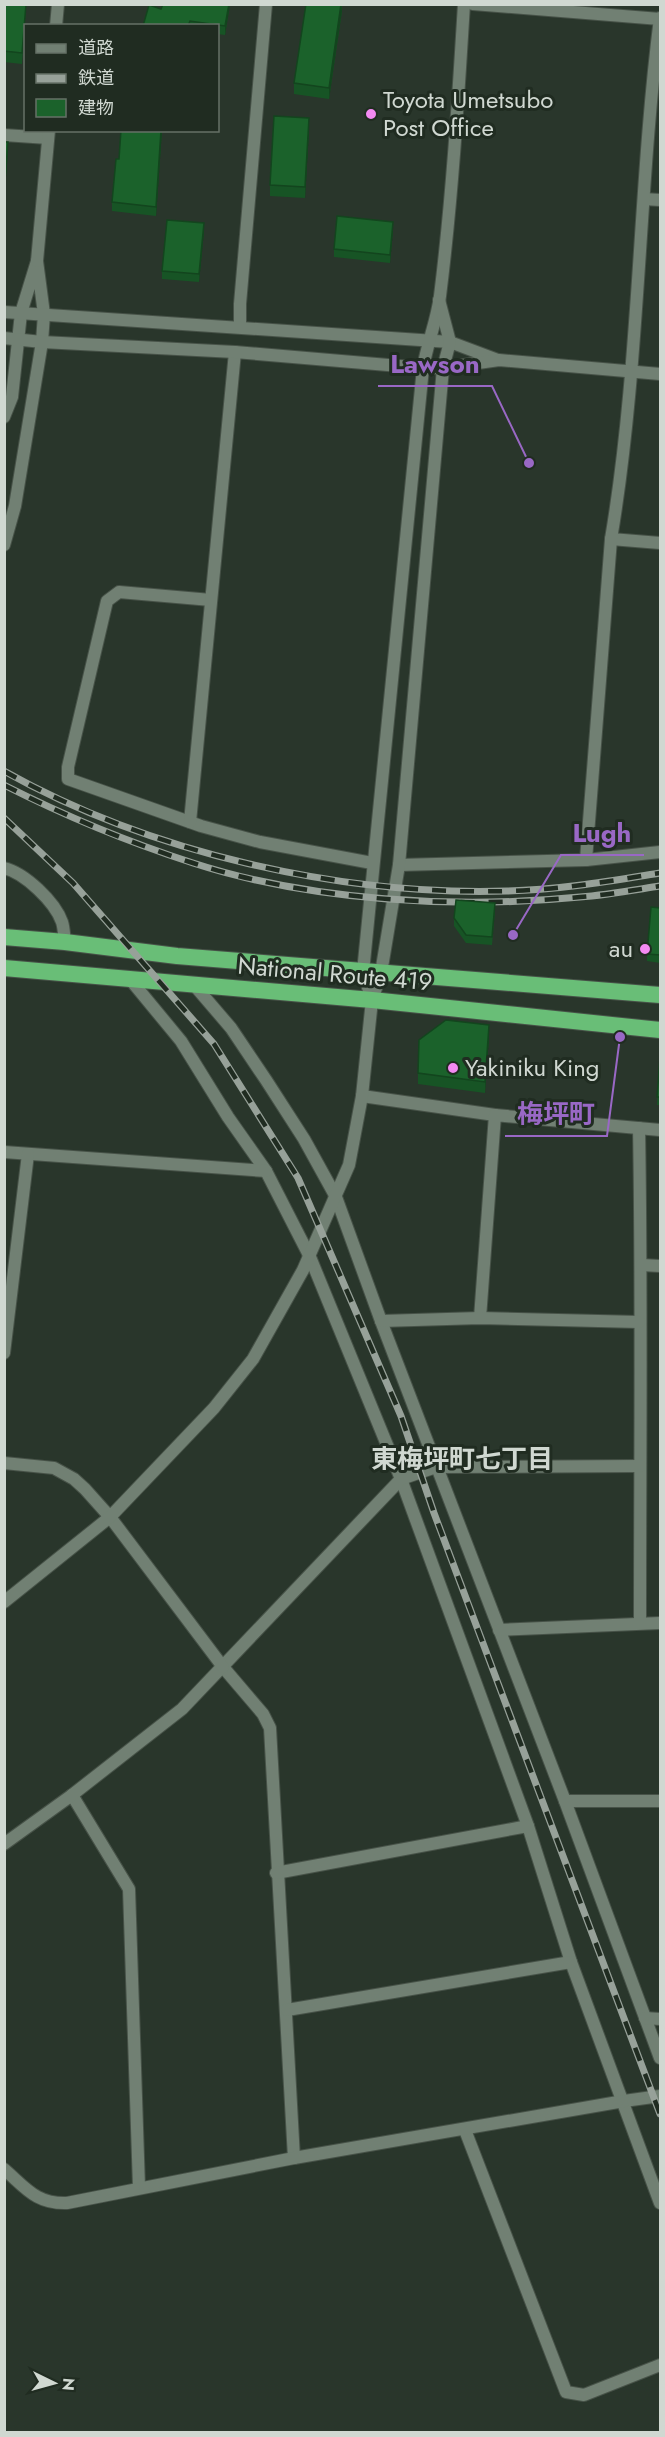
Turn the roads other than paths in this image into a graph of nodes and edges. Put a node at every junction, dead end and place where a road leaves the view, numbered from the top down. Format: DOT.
graph roads {
  1 [pos="58,4"];
  2 [pos="266,4"];
  3 [pos="464,4"];
  4 [pos="473,4"];
  5 [pos="660,19"];
  6 [pos="56,24"];
  7 [pos="49,134"];
  8 [pos="4,135"];
  9 [pos="644,199"];
  10 [pos="660,200"];
  11 [pos="37,261"];
  12 [pos="439,300"];
  13 [pos="4,312"];
  14 [pos="21,314"];
  15 [pos="44,314"];
  16 [pos="240,326"];
  17 [pos="4,338"];
  18 [pos="19,339"];
  19 [pos="428,340"];
  20 [pos="42,342"];
  21 [pos="450,342"];
  22 [pos="235,352"];
  23 [pos="499,360"];
  24 [pos="423,368"];
  25 [pos="443,368"];
  26 [pos="630,372"];
  27 [pos="660,374"];
  28 [pos="4,417"];
  29 [pos="611,540"];
  30 [pos="660,543"];
  31 [pos="4,545"];
  32 [pos="211,600"];
  33 [pos="190,822"];
  34 [pos="660,852"];
  35 [pos="586,860"];
  36 [pos="372,863"];
  37 [pos="399,865"];
  38 [pos="4,868"];
  39 [pos="4,937"];
  40 [pos="64,942"];
  41 [pos="4,968"];
  42 [pos="363,972"];
  43 [pos="381,973"];
  44 [pos="129,978"];
  45 [pos="195,986"];
  46 [pos="660,995"];
  47 [pos="372,1000"];
  48 [pos="660,1030"];
  49 [pos="362,1096"];
  50 [pos="495,1114"];
  51 [pos="639,1128"];
  52 [pos="660,1130"];
  53 [pos="4,1152"];
  54 [pos="28,1154"];
  55 [pos="266,1171"];
  56 [pos="336,1197"];
  57 [pos="310,1257"];
  58 [pos="642,1265"];
  59 [pos="660,1266"];
  60 [pos="480,1318"];
  61 [pos="381,1321"];
  62 [pos="639,1322"];
  63 [pos="4,1353"];
  64 [pos="4,1463"];
  65 [pos="640,1466"];
  66 [pos="436,1467"];
  67 [pos="401,1479"];
  68 [pos="110,1517"];
  69 [pos="4,1602"];
  70 [pos="640,1623"];
  71 [pos="660,1623"];
  72 [pos="499,1630"];
  73 [pos="223,1667"];
  74 [pos="72,1795"];
  75 [pos="566,1801"];
  76 [pos="660,1801"];
  77 [pos="528,1826"];
  78 [pos="4,1844"];
  79 [pos="276,1873"];
  80 [pos="571,1962"];
  81 [pos="287,2010"];
  82 [pos="645,2018"];
  83 [pos="660,2019"];
  84 [pos="660,2058"];
  85 [pos="660,2097"];
  86 [pos="624,2101"];
  87 [pos="465,2130"];
  88 [pos="294,2158"];
  89 [pos="4,2169"];
  90 [pos="139,2187"];
  91 [pos="660,2203"];
  92 [pos="660,2365"];
  1 -- 6 [label="street"];
  2 -- 16 [label="street"];
  3 -- 12 [label="street"];
  4 -- 5 [label="street"];
  5 -- 9 [label="street"];
  7 -- 8 [label="street"];
  7 -- 11 [label="street"];
  9 -- 10 [label="street"];
  9 -- 26 [label="street"];
  11 -- 14 [label="street"];
  11 -- 15 [label="street"];
  12 -- 19 [label="street"];
  12 -- 21 [label="street"];
  13 -- 14 [label="street"];
  14 -- 15 [label="street"];
  14 -- 18 [label="street"];
  15 -- 16 [label="street"];
  15 -- 20 [label="street"];
  16 -- 19 [label="street"];
  17 -- 18 [label="street"];
  18 -- 20 [label="street"];
  18 -- 28 [label="street"];
  19 -- 21 [label="street"];
  19 -- 24 [label="street"];
  20 -- 22 [label="street"];
  20 -- 31 [label="street"];
  21 -- 23 [label="street"];
  21 -- 25 [label="street"];
  22 -- 24 [label="street"];
  22 -- 32 [label="street"];
  23 -- 25 [label="street"];
  23 -- 26 [label="street"];
  24 -- 25 [label="street"];
  24 -- 36 [label="street"];
  25 -- 37 [label="street"];
  26 -- 27 [label="street"];
  26 -- 29 [label="street"];
  29 -- 30 [label="street"];
  29 -- 35 [label="street"];
  32 -- 33 [label="street"];
  32 -- 33 [label="street"];
  33 -- 36 [label="street"];
  34 -- 35 [label="street"];
  35 -- 37 [label="street"];
  36 -- 42 [label="street"];
  37 -- 43 [label="street"];
  38 -- 40 [label="street"];
  39 -- 40 [label="highway"];
  40 -- 42 [label="highway, National Route 419"];
  41 -- 44 [label="highway, National Route 419"];
  42 -- 43 [label="highway, National Route 419"];
  42 -- 47 [label="street"];
  43 -- 46 [label="highway, National Route 419"];
  43 -- 47 [label="street"];
  44 -- 45 [label="highway, National Route 419"];
  44 -- 55 [label="street"];
  45 -- 47 [label="highway, National Route 419"];
  45 -- 56 [label="street"];
  47 -- 48 [label="highway, National Route 419"];
  47 -- 49 [label="street"];
  49 -- 50 [label="street"];
  49 -- 56 [label="street"];
  50 -- 51 [label="street"];
  50 -- 60 [label="street"];
  51 -- 52 [label="street"];
  51 -- 58 [label="street"];
  53 -- 54 [label="street"];
  54 -- 55 [label="street"];
  54 -- 63 [label="street"];
  55 -- 57 [label="street"];
  56 -- 57 [label="street"];
  56 -- 61 [label="street"];
  57 -- 67 [label="street"];
  57 -- 68 [label="street"];
  58 -- 59 [label="street"];
  58 -- 62 [label="street"];
  60 -- 61 [label="street"];
  60 -- 62 [label="street"];
  61 -- 66 [label="street"];
  62 -- 65 [label="street"];
  64 -- 68 [label="street"];
  65 -- 66 [label="street"];
  65 -- 70 [label="street"];
  66 -- 67 [label="street"];
  66 -- 72 [label="street"];
  67 -- 73 [label="street"];
  67 -- 77 [label="street"];
  68 -- 69 [label="street"];
  68 -- 73 [label="street"];
  70 -- 71 [label="street"];
  70 -- 72 [label="street"];
  72 -- 75 [label="street"];
  73 -- 74 [label="street"];
  73 -- 79 [label="street"];
  74 -- 78 [label="street"];
  74 -- 90 [label="street"];
  75 -- 76 [label="street"];
  75 -- 82 [label="street"];
  77 -- 79 [label="street"];
  77 -- 80 [label="street"];
  79 -- 81 [label="street"];
  80 -- 81 [label="street"];
  80 -- 86 [label="street"];
  81 -- 88 [label="street"];
  82 -- 83 [label="street"];
  82 -- 84 [label="street"];
  85 -- 86 [label="street"];
  86 -- 87 [label="street"];
  86 -- 91 [label="street"];
  87 -- 88 [label="street"];
  87 -- 92 [label="street"];
  88 -- 90 [label="street"];
  89 -- 90 [label="street"];
}
